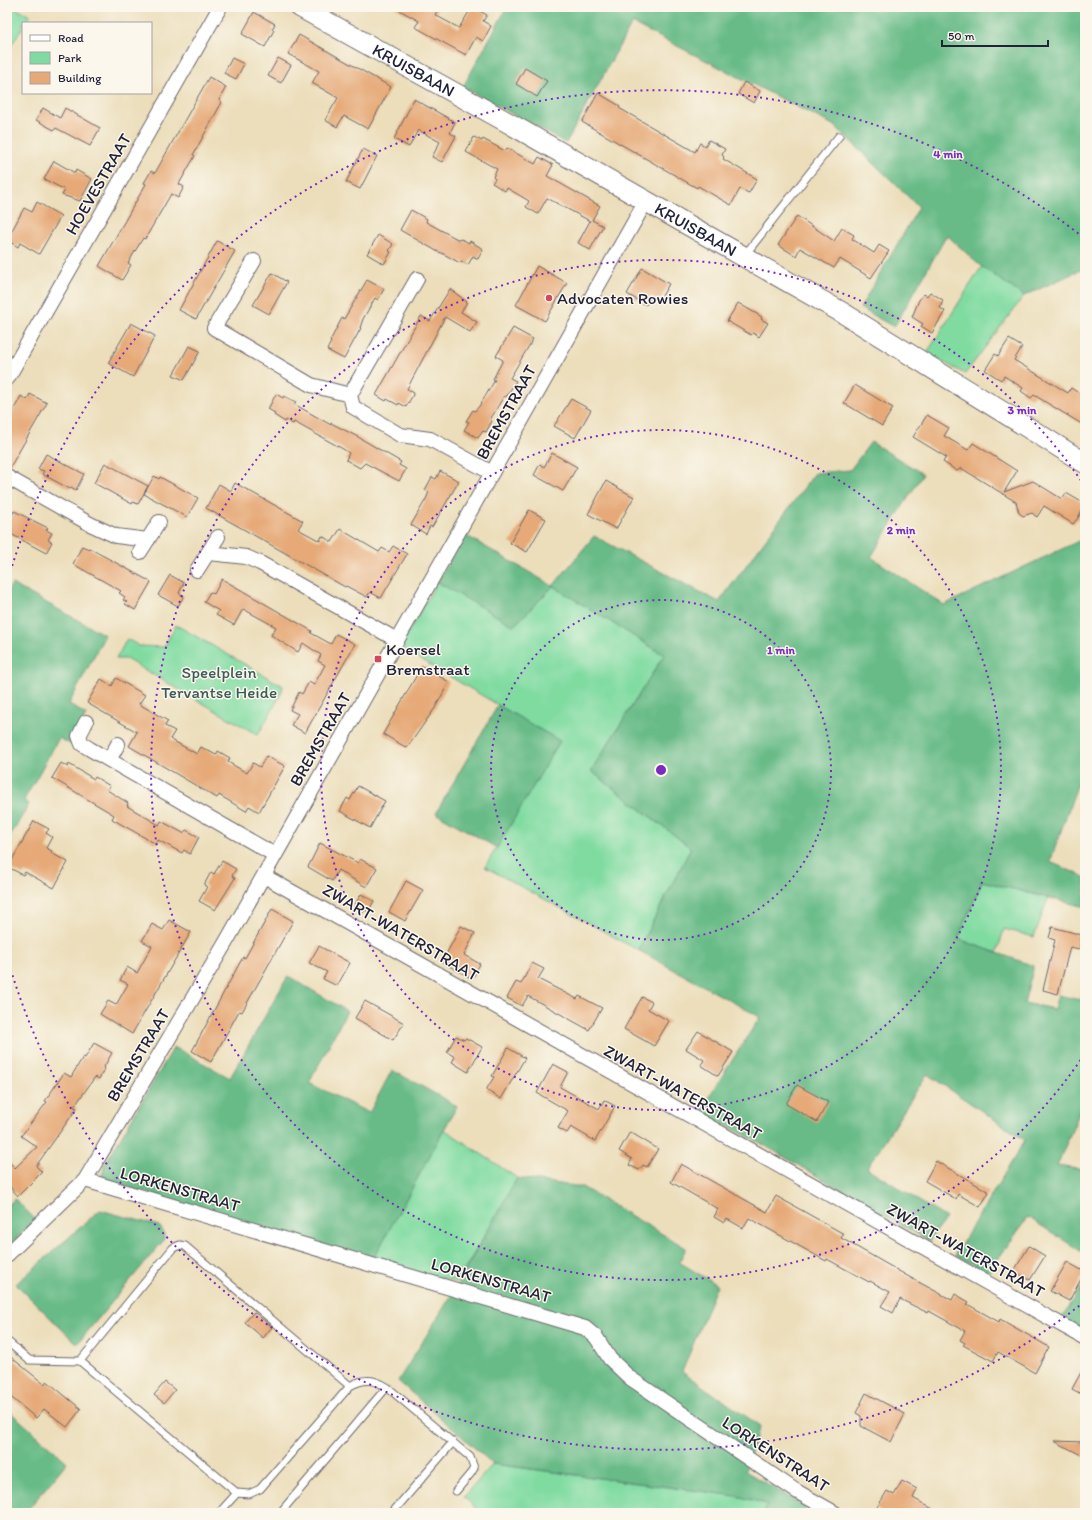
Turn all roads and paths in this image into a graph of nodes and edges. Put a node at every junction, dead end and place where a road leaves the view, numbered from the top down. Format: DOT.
graph roads {
  1 [pos="220,7"];
  2 [pos="300,7"];
  3 [pos="839,136"];
  4 [pos="646,201"];
  5 [pos="744,256"];
  6 [pos="254,262"];
  7 [pos="417,279"];
  8 [pos="7,379"];
  9 [pos="350,395"];
  10 [pos="1085,463"];
  11 [pos="492,473"];
  12 [pos="7,477"];
  13 [pos="159,522"];
  14 [pos="218,537"];
  15 [pos="148,540"];
  16 [pos="140,552"];
  17 [pos="209,553"];
  18 [pos="197,570"];
  19 [pos="397,640"];
  20 [pos="86,722"];
  21 [pos="118,744"];
  22 [pos="109,760"];
  23 [pos="275,855"];
  24 [pos="264,876"];
  25 [pos="85,1180"];
  26 [pos="7,1255"];
  27 [pos="1085,1338"];
  28 [pos="7,1341"];
  29 [pos="80,1361"];
  30 [pos="350,1386"];
  31 [pos="387,1387"];
  32 [pos="452,1442"];
  33 [pos="456,1491"];
  34 [pos="237,1493"];
  35 [pos="219,1513"];
  36 [pos="280,1513"];
  37 [pos="392,1513"];
  38 [pos="835,1513"];
  1 -- 8 [label="street, HOEVESTRAAT"];
  2 -- 4 [label="street, KRUISBAAN"];
  3 -- 5 [label="lane"];
  4 -- 5 [label="street, KRUISBAAN"];
  4 -- 11 [label="street, BREMSTRAAT"];
  5 -- 10 [label="street, KRUISBAAN"];
  6 -- 9 [label="street"];
  7 -- 9 [label="street"];
  9 -- 11 [label="street"];
  11 -- 19 [label="street, BREMSTRAAT"];
  12 -- 15 [label="street"];
  13 -- 15 [label="street"];
  14 -- 17 [label="street"];
  15 -- 16 [label="street"];
  17 -- 18 [label="street"];
  17 -- 19 [label="street"];
  19 -- 23 [label="street, BREMSTRAAT"];
  20 -- 22 [label="street"];
  21 -- 22 [label="street"];
  22 -- 23 [label="street"];
  23 -- 24 [label="street, BREMSTRAAT"];
  24 -- 25 [label="street, BREMSTRAAT"];
  24 -- 27 [label="street, ZWART-WATERSTRAAT"];
  25 -- 26 [label="street, BREMSTRAAT"];
  25 -- 38 [label="street, LORKENSTRAAT"];
  28 -- 29 [label="lane"];
  29 -- 30 [label="lane"];
  29 -- 34 [label="lane"];
  30 -- 31 [label="lane"];
  30 -- 34 [label="lane"];
  31 -- 32 [label="lane"];
  31 -- 36 [label="lane"];
  32 -- 33 [label="lane"];
  32 -- 37 [label="lane"];
  34 -- 35 [label="lane"];
}
